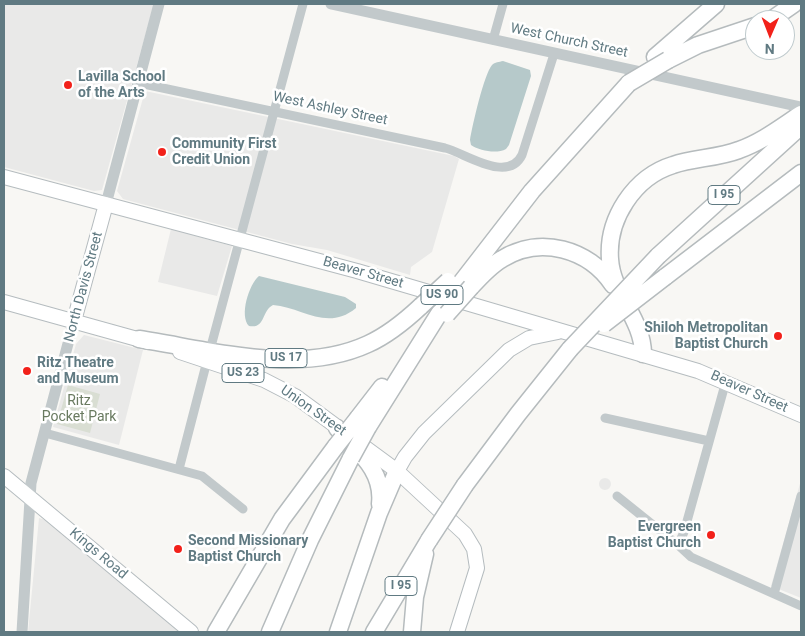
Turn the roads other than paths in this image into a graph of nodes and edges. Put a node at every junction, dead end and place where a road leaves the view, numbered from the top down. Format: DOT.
graph roads {
  1 [pos="159,4"];
  2 [pos="303,4"];
  3 [pos="331,4"];
  4 [pos="502,4"];
  5 [pos="704,4"];
  6 [pos="716,4"];
  7 [pos="745,29"];
  8 [pos="493,40"];
  9 [pos="554,54"];
  10 [pos="662,59"];
  11 [pos="139,82"];
  12 [pos="801,107"];
  13 [pos="275,111"];
  14 [pos="801,114"];
  15 [pos="789,131"];
  16 [pos="801,173"];
  17 [pos="4,177"];
  18 [pos="106,204"];
  19 [pos="240,239"];
  20 [pos="460,284"];
  21 [pos="4,302"];
  22 [pos="625,304"];
  23 [pos="443,313"];
  24 [pos="74,321"];
  25 [pos="139,339"];
  26 [pos="570,341"];
  27 [pos="643,354"];
  28 [pos="208,355"];
  29 [pos="726,381"];
  30 [pos="801,415"];
  31 [pos="604,418"];
  32 [pos="363,422"];
  33 [pos="337,428"];
  34 [pos="45,433"];
  35 [pos="709,441"];
  36 [pos="179,469"];
  37 [pos="396,471"];
  38 [pos="4,476"];
  39 [pos="29,496"];
  40 [pos="617,496"];
  41 [pos="801,496"];
  42 [pos="243,509"];
  43 [pos="378,514"];
  44 [pos="429,540"];
  45 [pos="678,544"];
  46 [pos="774,594"];
  47 [pos="801,606"];
  48 [pos="22,632"];
  49 [pos="191,632"];
  50 [pos="216,632"];
  51 [pos="270,632"];
  52 [pos="338,632"];
  53 [pos="374,632"];
  54 [pos="412,632"];
  55 [pos="457,632"];
  1 -- 11 [label="street, North Davis Street"];
  2 -- 13 [label="street"];
  3 -- 8 [label="street, West Church Street"];
  4 -- 8 [label="street"];
  5 -- 10 [label="highway"];
  6 -- 10 [label="highway"];
  7 -- 10 [label="highway"];
  8 -- 9 [label="street, West Church Street"];
  9 -- 12 [label="street, West Church Street"];
  9 -- 13 [label="street, West Ashley Street"];
  10 -- 20 [label="highway, bridge"];
  11 -- 13 [label="street, West Ashley Street"];
  11 -- 18 [label="street, North Davis Street"];
  13 -- 19 [label="street"];
  14 -- 15 [label="highway"];
  15 -- 22 [label="highway"];
  15 -- 26 [label="highway, I 95, bridge"];
  16 -- 26 [label="highway, bridge"];
  17 -- 18 [label="main road, Beaver Street / US 90"];
  18 -- 19 [label="main road, Beaver Street / US 90"];
  18 -- 24 [label="main road, North Davis Street"];
  19 -- 26 [label="main road, Beaver Street / US 90"];
  19 -- 28 [label="street"];
  20 -- 22 [label="highway"];
  20 -- 23 [label="highway, bridge"];
  20 -- 28 [label="highway, US 17, bridge"];
  21 -- 24 [label="main road, US 17"];
  22 -- 27 [label="highway"];
  23 -- 32 [label="highway"];
  23 -- 32 [label="highway"];
  24 -- 25 [label="main road, US 17"];
  24 -- 34 [label="street, North Davis Street"];
  25 -- 28 [label="highway, US 17"];
  26 -- 27 [label="main road, Beaver Street / US 90"];
  26 -- 37 [label="main road"];
  26 -- 44 [label="highway, I 95, bridge"];
  27 -- 29 [label="main road, Beaver Street / US 90"];
  28 -- 33 [label="main road, Union Street / US 23"];
  28 -- 36 [label="street"];
  29 -- 30 [label="main road, Beaver Street / US 90"];
  29 -- 35 [label="street"];
  31 -- 35 [label="street"];
  32 -- 50 [label="highway, bridge"];
  32 -- 51 [label="highway, bridge"];
  33 -- 37 [label="main road, Union Street / US 23"];
  33 -- 43 [label="highway"];
  34 -- 36 [label="street"];
  34 -- 39 [label="street, North Davis Street"];
  35 -- 45 [label="street"];
  36 -- 42 [label="street"];
  37 -- 43 [label="highway"];
  37 -- 55 [label="main road, Union Street / US 23"];
  38 -- 39 [label="main road, Kings Road"];
  39 -- 48 [label="street, North Davis Street"];
  39 -- 49 [label="main road, Kings Road"];
  40 -- 45 [label="street"];
  41 -- 46 [label="street"];
  43 -- 52 [label="highway"];
  44 -- 53 [label="highway, I 95"];
  44 -- 54 [label="highway"];
  45 -- 46 [label="street"];
  46 -- 47 [label="street"];
}
